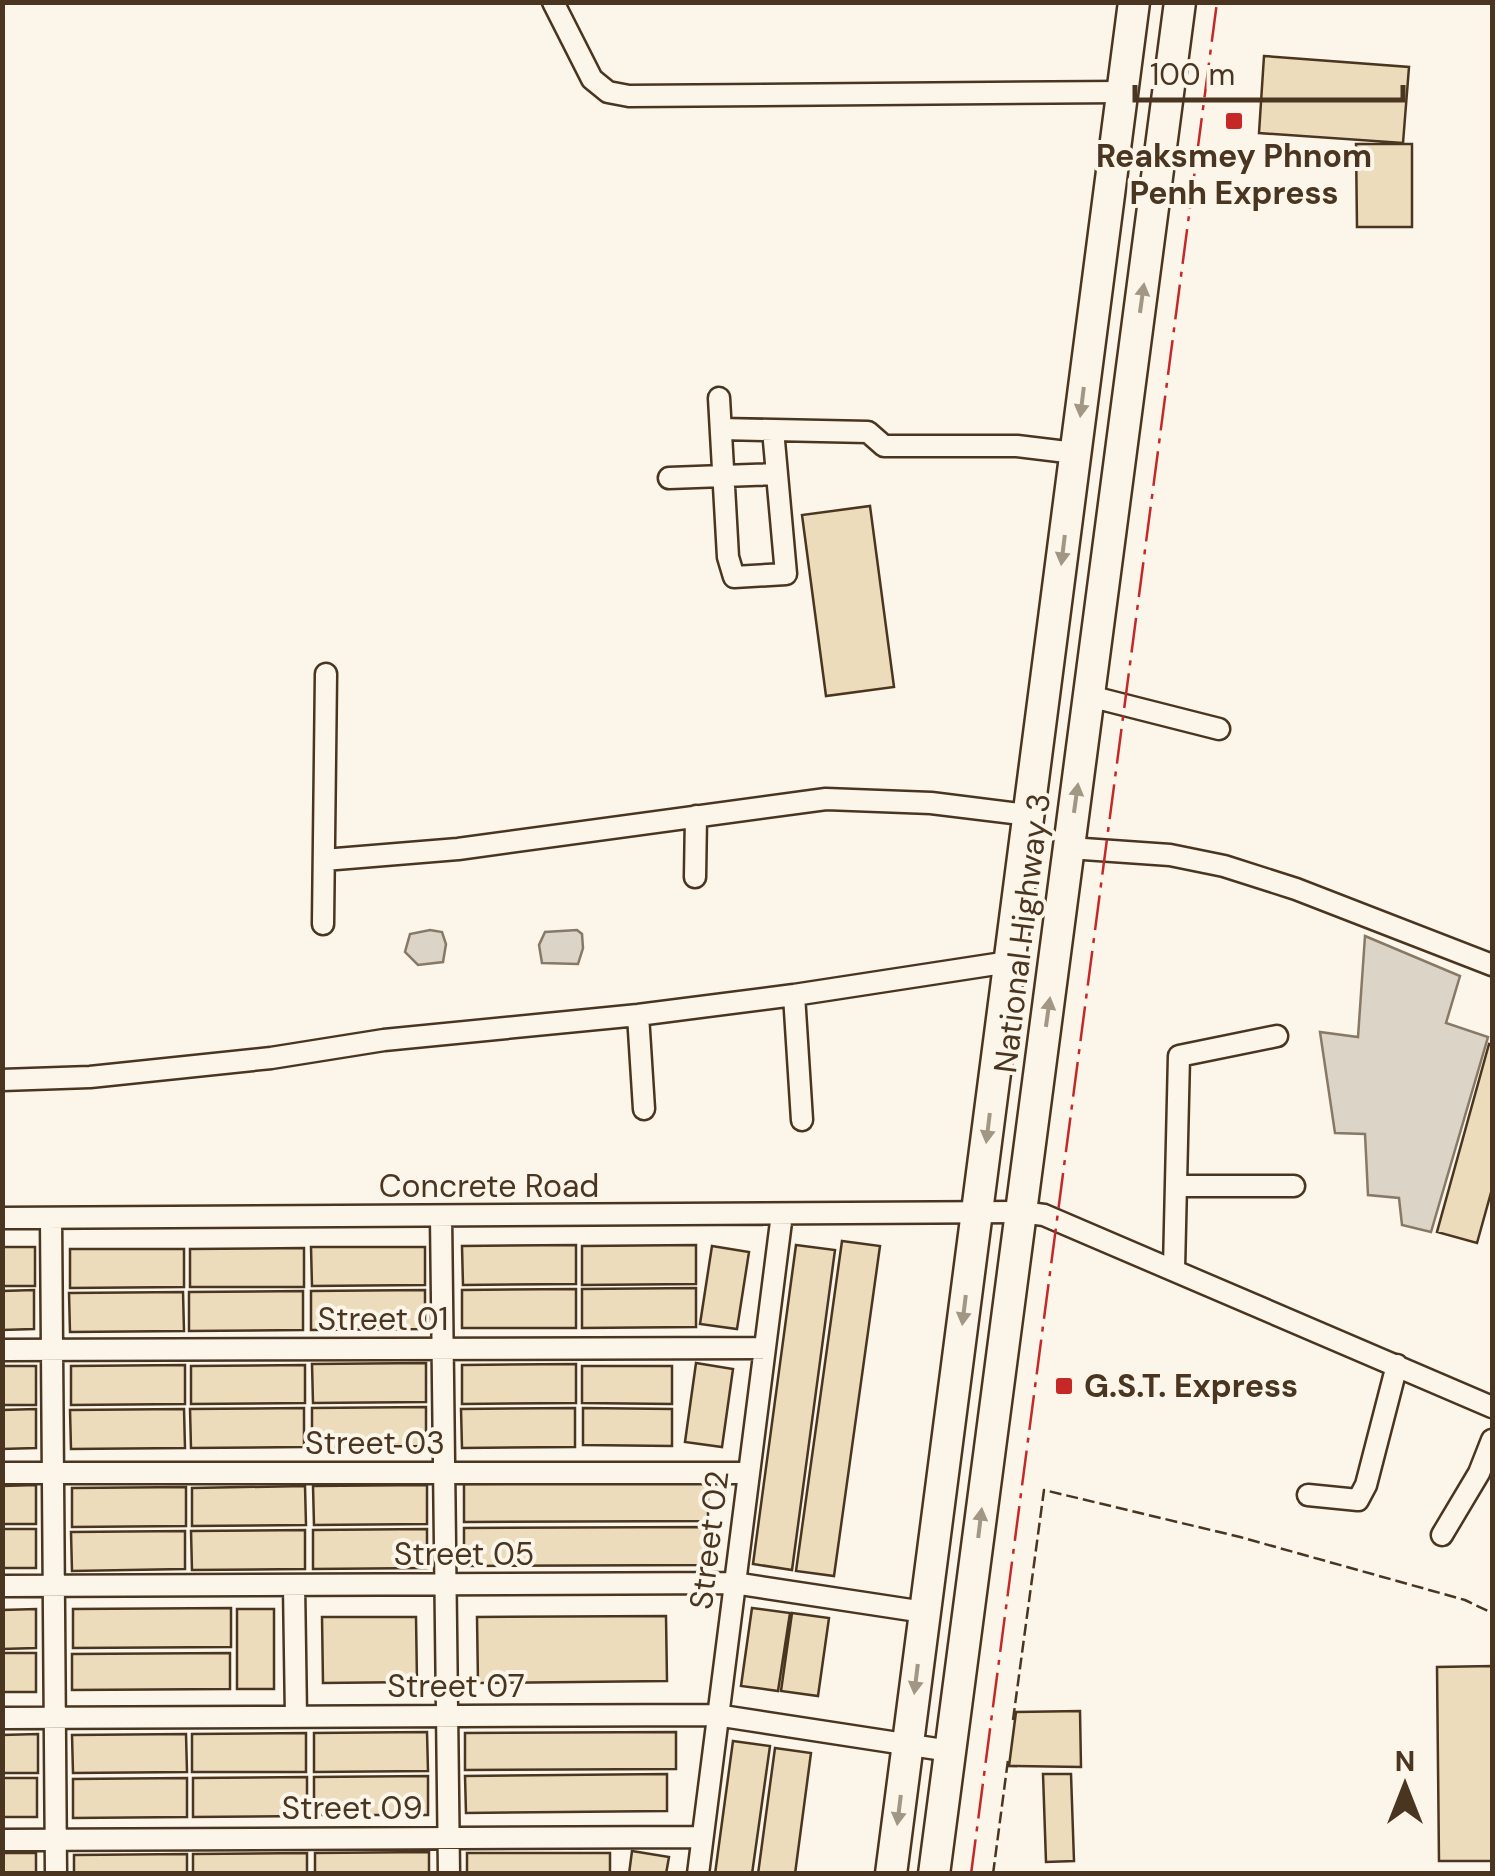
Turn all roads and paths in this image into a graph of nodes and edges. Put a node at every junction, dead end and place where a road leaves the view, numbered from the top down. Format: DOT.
graph roads {
  1 [pos="554,2"];
  2 [pos="1134,2"];
  3 [pos="1180,2"];
  4 [pos="1122,92"];
  5 [pos="719,398"];
  6 [pos="721,429"];
  7 [pos="772,430"];
  8 [pos="1075,453"];
  9 [pos="777,474"];
  10 [pos="724,476"];
  11 [pos="669,478"];
  12 [pos="326,674"];
  13 [pos="1089,696"];
  14 [pos="1219,729"];
  15 [pos="1028,815"];
  16 [pos="696,816"];
  17 [pos="1069,848"];
  18 [pos="324,860"];
  19 [pos="695,877"];
  20 [pos="323,924"];
  21 [pos="1009,962"];
  22 [pos="1492,965"];
  23 [pos="794,996"];
  24 [pos="638,1015"];
  25 [pos="1278,1036"];
  26 [pos="2,1080"];
  27 [pos="644,1109"];
  28 [pos="802,1120"];
  29 [pos="1178,1186"];
  30 [pos="1294,1186"];
  31 [pos="1021,1212"];
  32 [pos="976,1213"];
  33 [pos="782,1214"];
  34 [pos="441,1216"];
  35 [pos="2,1218"];
  36 [pos="51,1218"];
  37 [pos="1174,1268"];
  38 [pos="764,1348"];
  39 [pos="443,1349"];
  40 [pos="2,1350"];
  41 [pos="52,1350"];
  42 [pos="1397,1365"];
  43 [pos="1492,1408"];
  44 [pos="1492,1440"];
  45 [pos="2,1473"];
  46 [pos="53,1473"];
  47 [pos="444,1473"];
  48 [pos="748,1473"];
  49 [pos="1308,1495"];
  50 [pos="1442,1535"];
  51 [pos="734,1583"];
  52 [pos="446,1584"];
  53 [pos="294,1585"];
  54 [pos="2,1586"];
  55 [pos="54,1586"];
  56 [pos="924,1612"];
  57 [pos="716,1715"];
  58 [pos="447,1716"];
  59 [pos="296,1717"];
  60 [pos="2,1718"];
  61 [pos="55,1718"];
  62 [pos="907,1746"];
  63 [pos="950,1751"];
  64 [pos="702,1837"];
  65 [pos="449,1838"];
  66 [pos="2,1840"];
  67 [pos="56,1840"];
  68 [pos="56,1874"];
  69 [pos="449,1874"];
  70 [pos="698,1874"];
  71 [pos="891,1874"];
  72 [pos="934,1874"];
  1 -- 4 [label="street"];
  2 -- 4 [label="highway, National Highway 3"];
  13 -- 3 [label="highway, National Highway 3, one-way"];
  4 -- 8 [label="highway, National Highway 3, one-way"];
  5 -- 6 [label="street"];
  6 -- 7 [label="street"];
  6 -- 10 [label="street"];
  7 -- 8 [label="street"];
  7 -- 9 [label="street"];
  8 -- 15 [label="highway, National Highway 3, one-way"];
  9 -- 10 [label="street"];
  9 -- 10 [label="street"];
  10 -- 11 [label="street"];
  12 -- 18 [label="street"];
  13 -- 14 [label="street"];
  17 -- 13 [label="highway, National Highway 3, one-way"];
  15 -- 16 [label="street"];
  15 -- 21 [label="highway, National Highway 3"];
  16 -- 18 [label="street"];
  16 -- 19 [label="street"];
  17 -- 22 [label="street"];
  31 -- 17 [label="highway, National Highway 3, one-way"];
  18 -- 20 [label="street"];
  21 -- 23 [label="street"];
  21 -- 32 [label="highway, National Highway 3, one-way"];
  23 -- 24 [label="street"];
  23 -- 28 [label="street"];
  24 -- 26 [label="street"];
  24 -- 27 [label="street"];
  25 -- 29 [label="street"];
  29 -- 30 [label="street"];
  29 -- 37 [label="street"];
  31 -- 32 [label="street, Concrete Road"];
  31 -- 37 [label="street, Concrete Road"];
  63 -- 31 [label="highway, National Highway 3, one-way"];
  32 -- 33 [label="street, Concrete Road"];
  32 -- 56 [label="highway, National Highway 3, one-way"];
  33 -- 34 [label="street, Concrete Road"];
  33 -- 38 [label="street, Street 02"];
  34 -- 36 [label="street, Concrete Road"];
  34 -- 39 [label="street"];
  35 -- 36 [label="street, Concrete Road"];
  36 -- 41 [label="street"];
  37 -- 42 [label="street, Concrete Road"];
  38 -- 39 [label="street, Street 01"];
  38 -- 48 [label="street, Street 02"];
  39 -- 41 [label="street, Street 01"];
  39 -- 47 [label="street"];
  40 -- 41 [label="street, Street 01"];
  41 -- 46 [label="street"];
  42 -- 43 [label="street, Concrete Road"];
  42 -- 49 [label="street"];
  44 -- 50 [label="street"];
  45 -- 46 [label="street, Street 03"];
  46 -- 47 [label="street, Street 03"];
  46 -- 55 [label="street"];
  47 -- 48 [label="street, Street 03"];
  47 -- 52 [label="street"];
  48 -- 51 [label="street, Street 02"];
  51 -- 52 [label="street, Street 05"];
  51 -- 56 [label="street, Street 05"];
  51 -- 57 [label="street, Street 02"];
  52 -- 53 [label="street, Street 05"];
  52 -- 58 [label="street"];
  53 -- 55 [label="street, Street 05"];
  53 -- 59 [label="street"];
  54 -- 55 [label="street, Street 05"];
  55 -- 61 [label="street"];
  56 -- 62 [label="highway, National Highway 3, one-way"];
  57 -- 58 [label="street, Street 07"];
  57 -- 62 [label="street, Street 07"];
  57 -- 64 [label="street, Street 02"];
  58 -- 59 [label="street, Street 07"];
  58 -- 65 [label="street"];
  59 -- 61 [label="street, Street 07"];
  60 -- 61 [label="street, Street 07"];
  61 -- 67 [label="street"];
  62 -- 63 [label="street, Street 07"];
  62 -- 71 [label="highway, National Highway 3, one-way"];
  63 -- 72 [label="highway, National Highway 3"];
  64 -- 65 [label="street, Street 09"];
  64 -- 70 [label="street, Street 02"];
  65 -- 67 [label="street, Street 09"];
  65 -- 69 [label="street"];
  66 -- 67 [label="street, Street 09"];
  67 -- 68 [label="street"];
}
